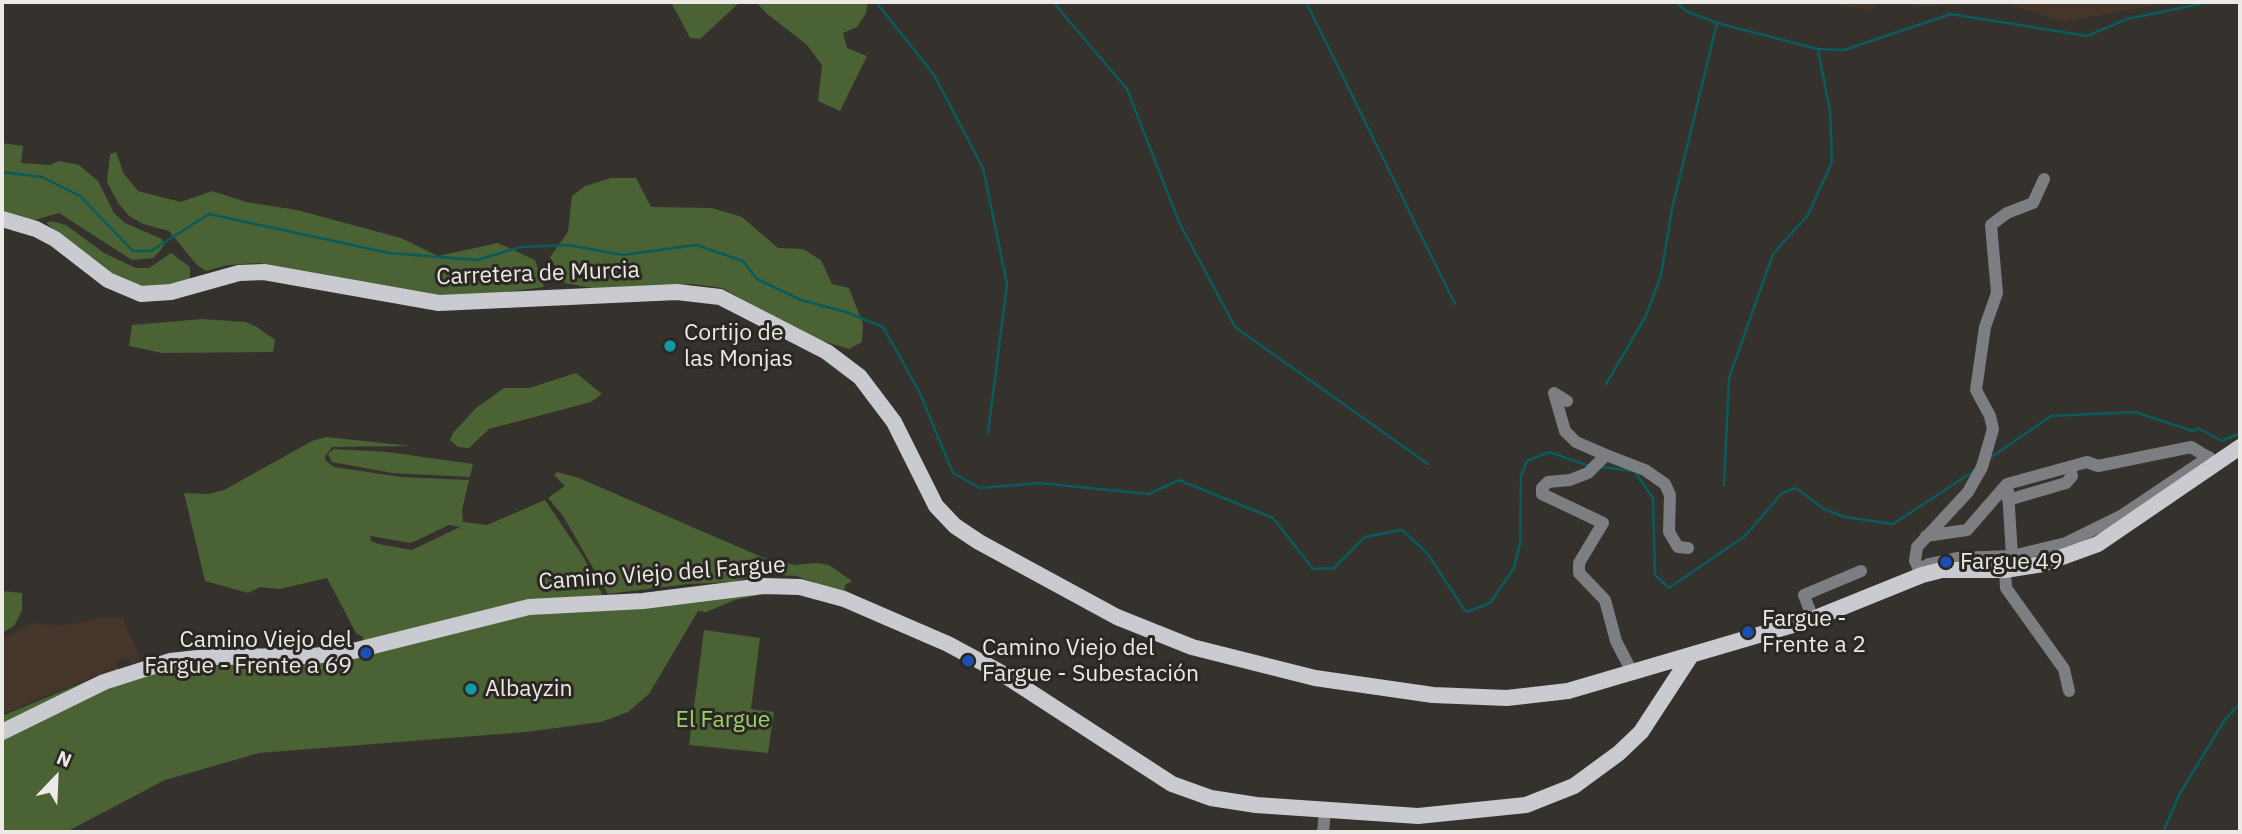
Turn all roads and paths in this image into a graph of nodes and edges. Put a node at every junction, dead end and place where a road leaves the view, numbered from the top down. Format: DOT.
graph roads {
  1 [pos="2043,179"];
  2 [pos="2,219"];
  3 [pos="1567,401"];
  4 [pos="2240,447"];
  5 [pos="1606,455"];
  6 [pos="2213,459"];
  7 [pos="2070,467"];
  8 [pos="2007,484"];
  9 [pos="2008,500"];
  10 [pos="1927,536"];
  11 [pos="1688,548"];
  12 [pos="2009,563"];
  13 [pos="1861,571"];
  14 [pos="1920,572"];
  15 [pos="1813,619"];
  16 [pos="1690,657"];
  17 [pos="1633,674"];
  18 [pos="2069,691"];
  19 [pos="2,732"];
  20 [pos="1325,811"];
  21 [pos="1323,832"];
  1 -- 10 [label="street"];
  2 -- 17 [label="main road, Carretera de Murcia"];
  3 -- 5 [label="street"];
  4 -- 6 [label="main road, Carretera de Murcia"];
  5 -- 11 [label="street"];
  5 -- 17 [label="street"];
  6 -- 7 [label="street"];
  6 -- 12 [label="main road, Carretera de Murcia"];
  7 -- 8 [label="street"];
  7 -- 9 [label="street"];
  8 -- 9 [label="street"];
  8 -- 10 [label="street"];
  9 -- 12 [label="street"];
  10 -- 14 [label="street"];
  12 -- 14 [label="main road, Carretera de Murcia"];
  12 -- 18 [label="street"];
  13 -- 15 [label="street"];
  14 -- 15 [label="main road, Carretera de Murcia"];
  15 -- 16 [label="main road, Carretera de Murcia"];
  16 -- 17 [label="main road, Carretera de Murcia"];
  16 -- 20 [label="main road, Camino Viejo del Fargue"];
  19 -- 20 [label="main road, Camino Viejo del Fargue"];
  20 -- 21 [label="street"];
}
